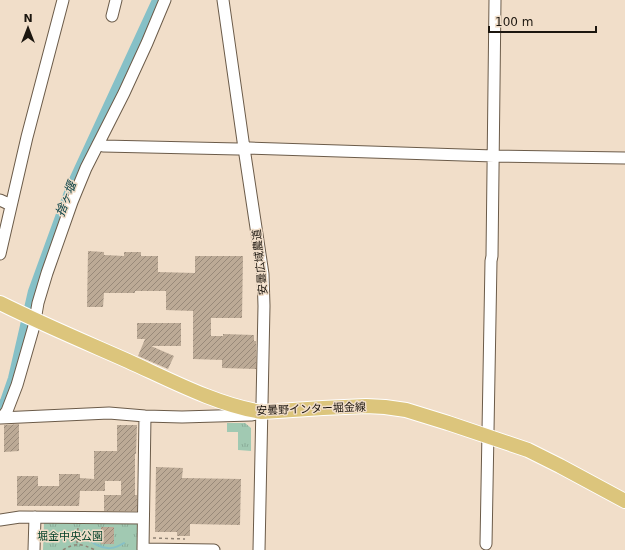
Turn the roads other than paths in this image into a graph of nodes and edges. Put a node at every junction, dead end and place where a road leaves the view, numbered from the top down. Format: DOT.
graph roads {
  1 [pos="63,0"];
  2 [pos="116,0"];
  3 [pos="165,0"];
  4 [pos="223,0"];
  5 [pos="495,0"];
  6 [pos="112,16"];
  7 [pos="98,144"];
  8 [pos="244,148"];
  9 [pos="494,156"];
  10 [pos="625,158"];
  11 [pos="0,200"];
  12 [pos="11,205"];
  13 [pos="0,254"];
  14 [pos="0,303"];
  15 [pos="30,318"];
  16 [pos="262,412"];
  17 [pos="145,416"];
  18 [pos="1,418"];
  19 [pos="487,436"];
  20 [pos="625,501"];
  21 [pos="35,517"];
  22 [pos="143,518"];
  23 [pos="0,520"];
  24 [pos="486,544"];
  25 [pos="34,550"];
  26 [pos="214,550"];
  27 [pos="259,550"];
  1 -- 12 [label="street"];
  2 -- 6 [label="street"];
  3 -- 7 [label="street"];
  4 -- 8 [label="street, 安曇広域農道"];
  5 -- 9 [label="street"];
  7 -- 8 [label="street"];
  7 -- 15 [label="street"];
  8 -- 9 [label="street"];
  8 -- 16 [label="street, 安曇広域農道"];
  9 -- 10 [label="street"];
  9 -- 19 [label="street"];
  11 -- 12 [label="street"];
  12 -- 13 [label="street"];
  14 -- 15 [label="main road, 安曇野インター堀金線"];
  15 -- 16 [label="main road, 安曇野インター堀金線"];
  15 -- 18 [label="street"];
  16 -- 17 [label="street"];
  16 -- 19 [label="main road, 安曇野インター堀金線"];
  16 -- 27 [label="street, 安曇広域農道"];
  17 -- 18 [label="street"];
  17 -- 22 [label="street"];
  19 -- 20 [label="main road, 安曇野インター堀金線"];
  19 -- 24 [label="street"];
  21 -- 22 [label="street"];
  21 -- 23 [label="street"];
  21 -- 25 [label="street"];
  22 -- 26 [label="street"];
}
